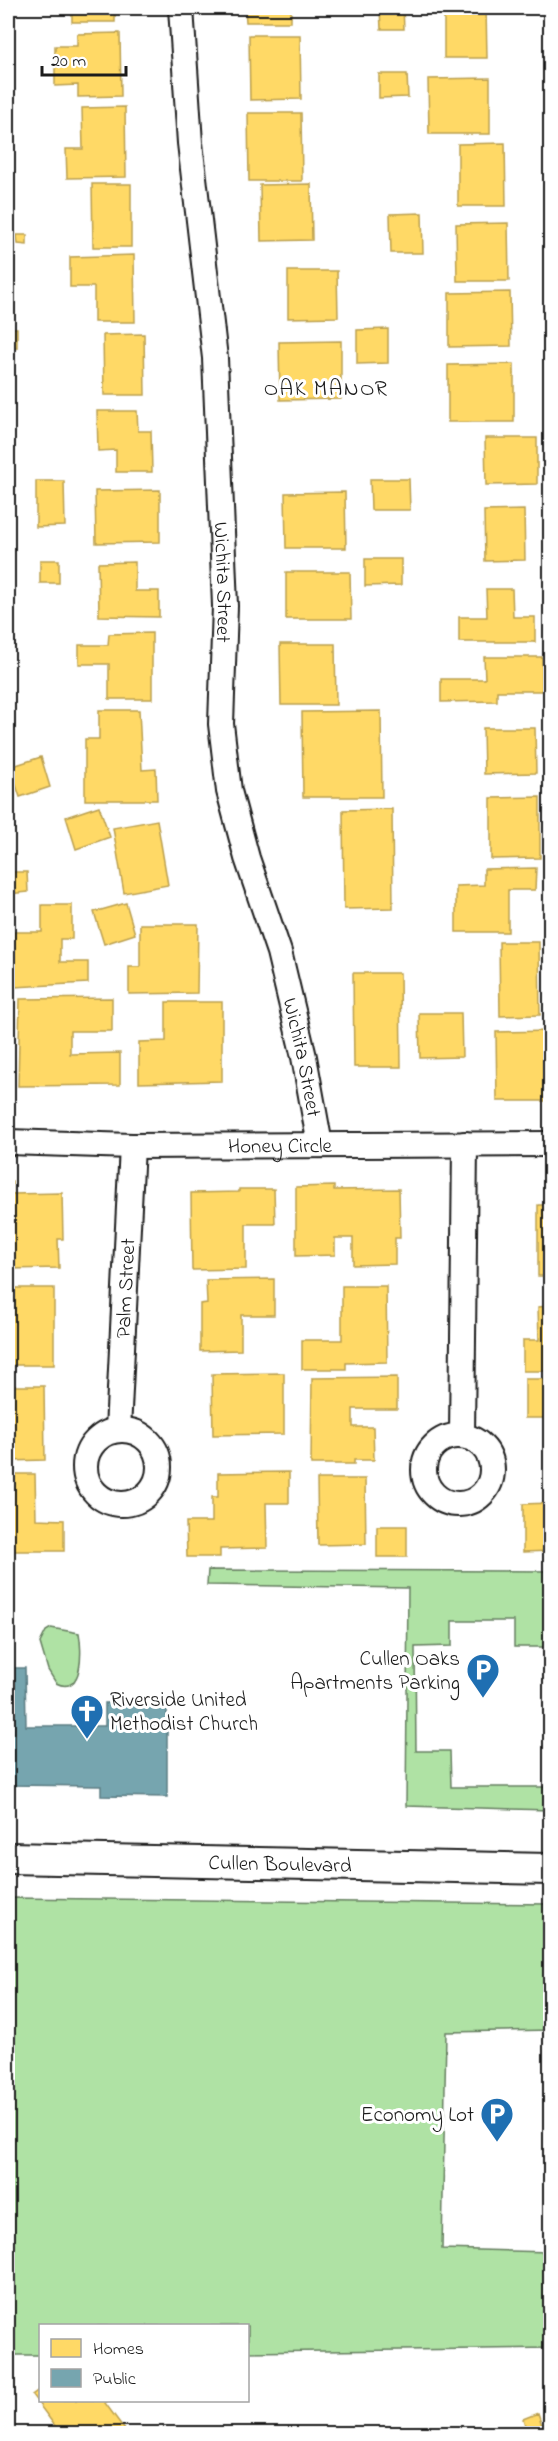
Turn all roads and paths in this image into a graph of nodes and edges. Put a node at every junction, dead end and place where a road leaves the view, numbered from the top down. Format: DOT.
graph roads {
  1 [pos="181,8"];
  2 [pos="8,1142"];
  3 [pos="465,1144"];
  4 [pos="550,1144"];
  5 [pos="320,1145"];
  6 [pos="132,1146"];
  7 [pos="118,1430"];
  8 [pos="462,1436"];
  9 [pos="8,1858"];
  10 [pos="550,1869"];
  1 -- 5 [label="street, Wichita Street"];
  2 -- 6 [label="street, Honey Circle"];
  3 -- 4 [label="street, Honey Circle"];
  3 -- 5 [label="street, Honey Circle"];
  3 -- 8 [label="street"];
  5 -- 6 [label="street, Honey Circle"];
  6 -- 7 [label="street, Palm Street"];
  9 -- 10 [label="street, Cullen Boulevard"];
}
